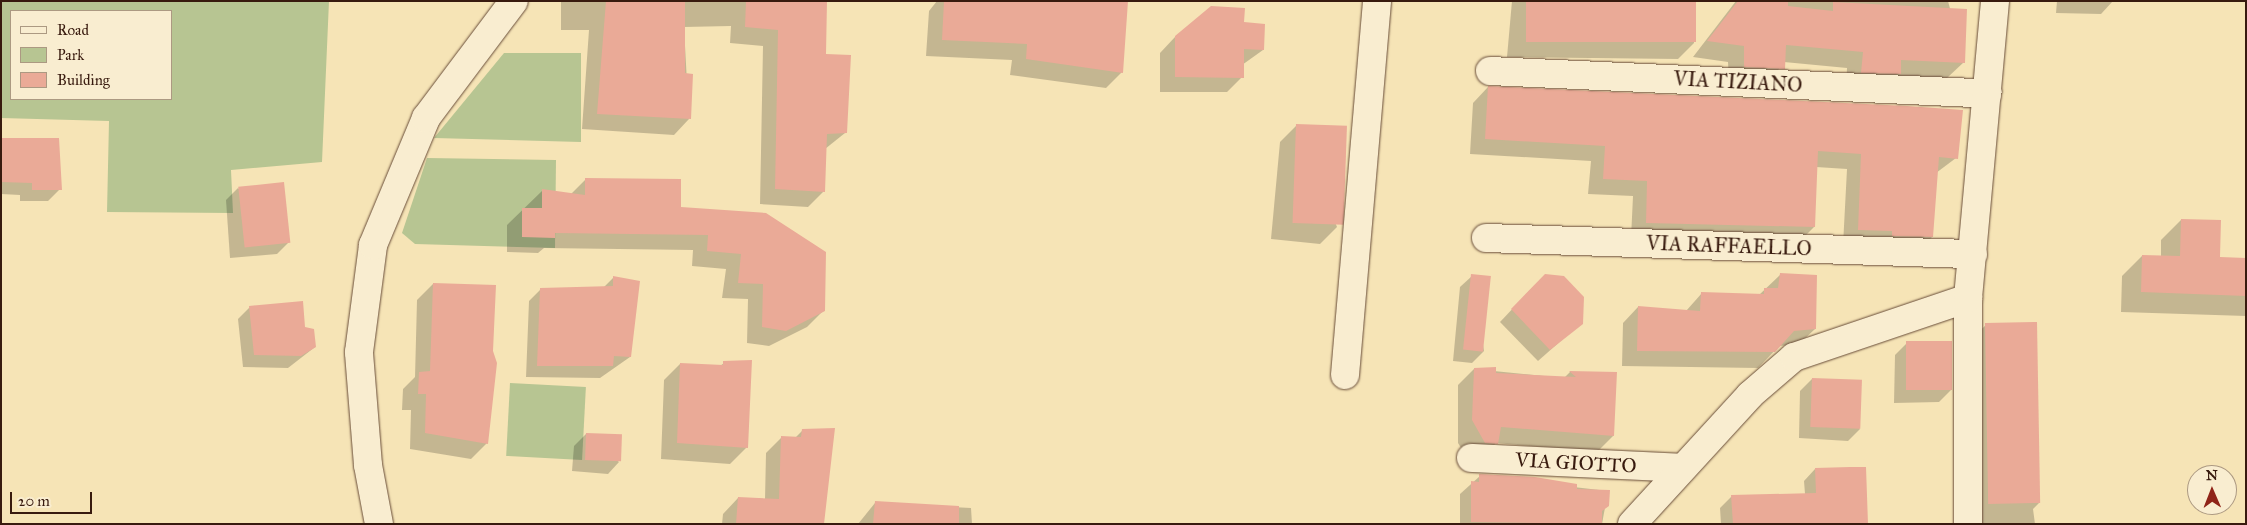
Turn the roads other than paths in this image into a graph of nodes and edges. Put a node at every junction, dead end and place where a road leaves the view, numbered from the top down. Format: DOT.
graph roads {
  1 [pos="514,1"];
  2 [pos="1377,1"];
  3 [pos="1995,1"];
  4 [pos="1490,71"];
  5 [pos="1987,94"];
  6 [pos="1486,238"];
  7 [pos="1973,254"];
  8 [pos="1968,298"];
  9 [pos="1345,375"];
  10 [pos="1471,458"];
  11 [pos="1682,468"];
  12 [pos="379,524"];
  13 [pos="1632,524"];
  14 [pos="1968,524"];
  1 -- 12 [label="street"];
  2 -- 9 [label="street"];
  3 -- 5 [label="street"];
  4 -- 5 [label="street, VIA TIZIANO"];
  5 -- 7 [label="street"];
  6 -- 7 [label="street, VIA RAFFAELLO"];
  7 -- 8 [label="street"];
  8 -- 11 [label="street"];
  8 -- 14 [label="street"];
  10 -- 11 [label="street, VIA GIOTTO"];
  11 -- 13 [label="street"];
}
